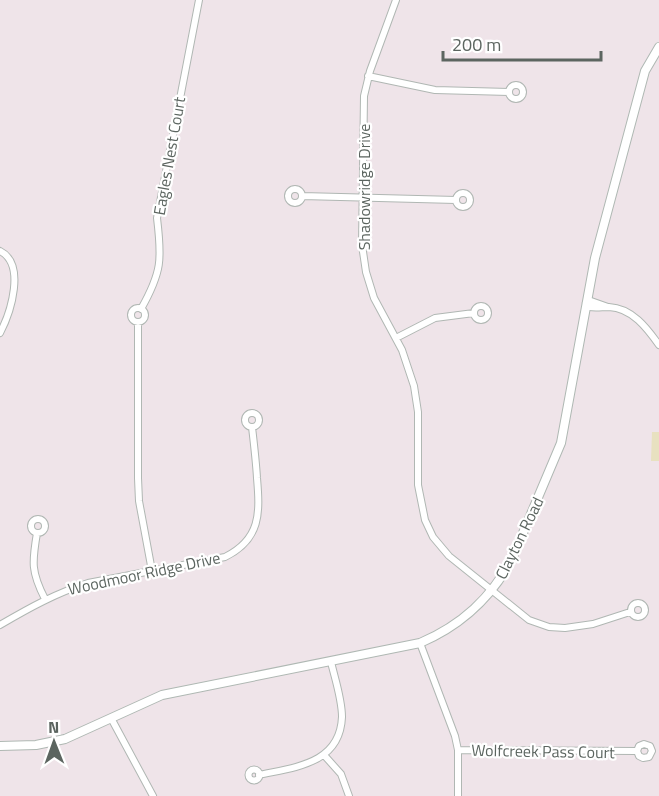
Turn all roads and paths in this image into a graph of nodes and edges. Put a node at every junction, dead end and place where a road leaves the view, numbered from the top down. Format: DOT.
graph roads {
  1 [pos="199,0"];
  2 [pos="396,0"];
  3 [pos="659,47"];
  4 [pos="368,76"];
  5 [pos="509,92"];
  6 [pos="302,196"];
  7 [pos="362,198"];
  8 [pos="456,200"];
  9 [pos="0,251"];
  10 [pos="586,303"];
  11 [pos="474,313"];
  12 [pos="0,333"];
  13 [pos="396,338"];
  14 [pos="659,345"];
  15 [pos="252,427"];
  16 [pos="37,533"];
  17 [pos="152,571"];
  18 [pos="491,591"];
  19 [pos="45,599"];
  20 [pos="630,612"];
  21 [pos="0,625"];
  22 [pos="420,643"];
  23 [pos="331,662"];
  24 [pos="111,718"];
  25 [pos="0,746"];
  26 [pos="458,750"];
  27 [pos="637,751"];
  28 [pos="324,755"];
  29 [pos="259,775"];
  30 [pos="153,796"];
  31 [pos="349,796"];
  32 [pos="458,796"];
  1 -- 17 [label="street, Eagles Nest Court"];
  2 -- 4 [label="street, Shadowridge Drive"];
  3 -- 10 [label="main road, Clayton Road"];
  4 -- 5 [label="street"];
  4 -- 7 [label="street, Shadowridge Drive"];
  6 -- 7 [label="street"];
  7 -- 8 [label="street"];
  7 -- 13 [label="street, Shadowridge Drive"];
  9 -- 12 [label="street"];
  10 -- 14 [label="street"];
  10 -- 18 [label="main road, Clayton Road"];
  11 -- 13 [label="street"];
  13 -- 18 [label="street, Shadowridge Drive"];
  15 -- 17 [label="street, Woodmoor Ridge Drive"];
  16 -- 19 [label="street"];
  17 -- 19 [label="street, Woodmoor Ridge Drive"];
  18 -- 20 [label="street, Shadowridge Drive"];
  18 -- 22 [label="main road, Clayton Road"];
  19 -- 21 [label="street, Woodmoor Ridge Drive"];
  22 -- 23 [label="main road, Clayton Road"];
  22 -- 26 [label="street"];
  23 -- 24 [label="main road, Clayton Road"];
  23 -- 28 [label="street"];
  24 -- 25 [label="main road, Clayton Road"];
  24 -- 30 [label="street"];
  26 -- 27 [label="street, Wolfcreek Pass Court"];
  26 -- 32 [label="street"];
  28 -- 29 [label="street"];
  28 -- 31 [label="street"];
}
